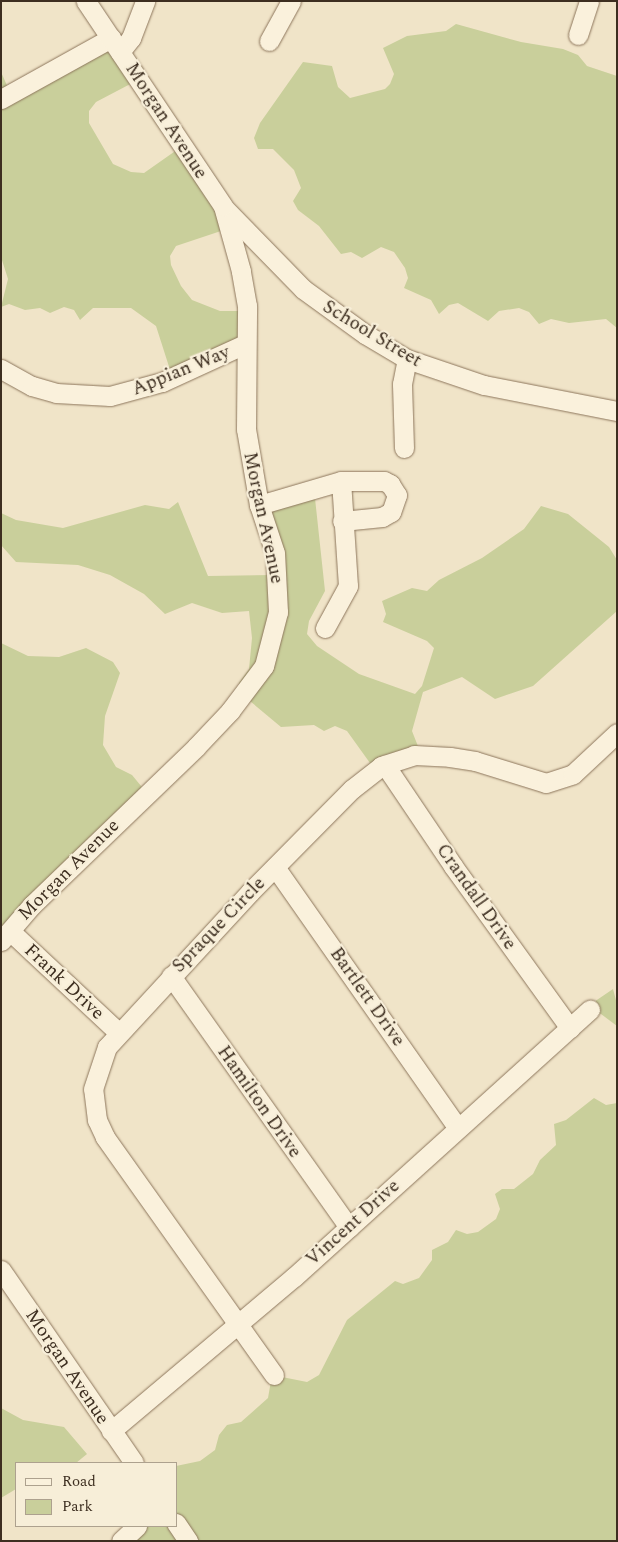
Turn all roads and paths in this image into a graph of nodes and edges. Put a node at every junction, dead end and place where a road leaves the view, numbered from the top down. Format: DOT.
graph roads {
  1 [pos="86,1"];
  2 [pos="145,1"];
  3 [pos="290,1"];
  4 [pos="590,1"];
  5 [pos="578,35"];
  6 [pos="269,41"];
  7 [pos="115,45"];
  8 [pos="1,99"];
  9 [pos="223,206"];
  10 [pos="245,344"];
  11 [pos="407,359"];
  12 [pos="1,369"];
  13 [pos="617,411"];
  14 [pos="404,448"];
  15 [pos="341,481"];
  16 [pos="259,505"];
  17 [pos="342,521"];
  18 [pos="325,628"];
  19 [pos="617,732"];
  20 [pos="385,765"];
  21 [pos="275,868"];
  22 [pos="5,936"];
  23 [pos="171,976"];
  24 [pos="590,1010"];
  25 [pos="570,1028"];
  26 [pos="119,1032"];
  27 [pos="458,1128"];
  28 [pos="349,1227"];
  29 [pos="1,1270"];
  30 [pos="237,1322"];
  31 [pos="274,1375"];
  32 [pos="111,1431"];
  33 [pos="133,1462"];
  34 [pos="178,1526"];
  35 [pos="136,1527"];
  36 [pos="120,1541"];
  37 [pos="188,1541"];
  1 -- 7 [label="street, Morgan Avenue"];
  2 -- 7 [label="street"];
  3 -- 6 [label="street"];
  4 -- 5 [label="street"];
  7 -- 8 [label="street"];
  7 -- 9 [label="street, Morgan Avenue"];
  9 -- 10 [label="street, Morgan Avenue"];
  9 -- 11 [label="street, School Street"];
  10 -- 12 [label="street, Appian Way"];
  10 -- 16 [label="street, Morgan Avenue"];
  11 -- 13 [label="street, School Street"];
  11 -- 14 [label="street"];
  15 -- 16 [label="street"];
  15 -- 17 [label="street"];
  15 -- 17 [label="street"];
  16 -- 22 [label="street, Morgan Avenue"];
  17 -- 18 [label="street"];
  19 -- 20 [label="street, Spraque Circle"];
  20 -- 21 [label="street, Spraque Circle"];
  20 -- 25 [label="street, Crandall Drive"];
  21 -- 23 [label="street, Spraque Circle"];
  21 -- 27 [label="street, Bartlett Drive"];
  22 -- 26 [label="street, Frank Drive"];
  23 -- 26 [label="street, Spraque Circle"];
  23 -- 28 [label="street, Hamilton Drive"];
  24 -- 25 [label="street, Vincent Drive"];
  25 -- 27 [label="street, Vincent Drive"];
  26 -- 30 [label="street, Spraque Circle"];
  27 -- 28 [label="street, Vincent Drive"];
  28 -- 30 [label="street, Vincent Drive"];
  29 -- 32 [label="street, Morgan Avenue"];
  30 -- 31 [label="street, Spraque Circle"];
  30 -- 32 [label="street, Vincent Drive"];
  32 -- 33 [label="street, Morgan Avenue"];
  34 -- 37 [label="street"];
  35 -- 36 [label="street"];
}
